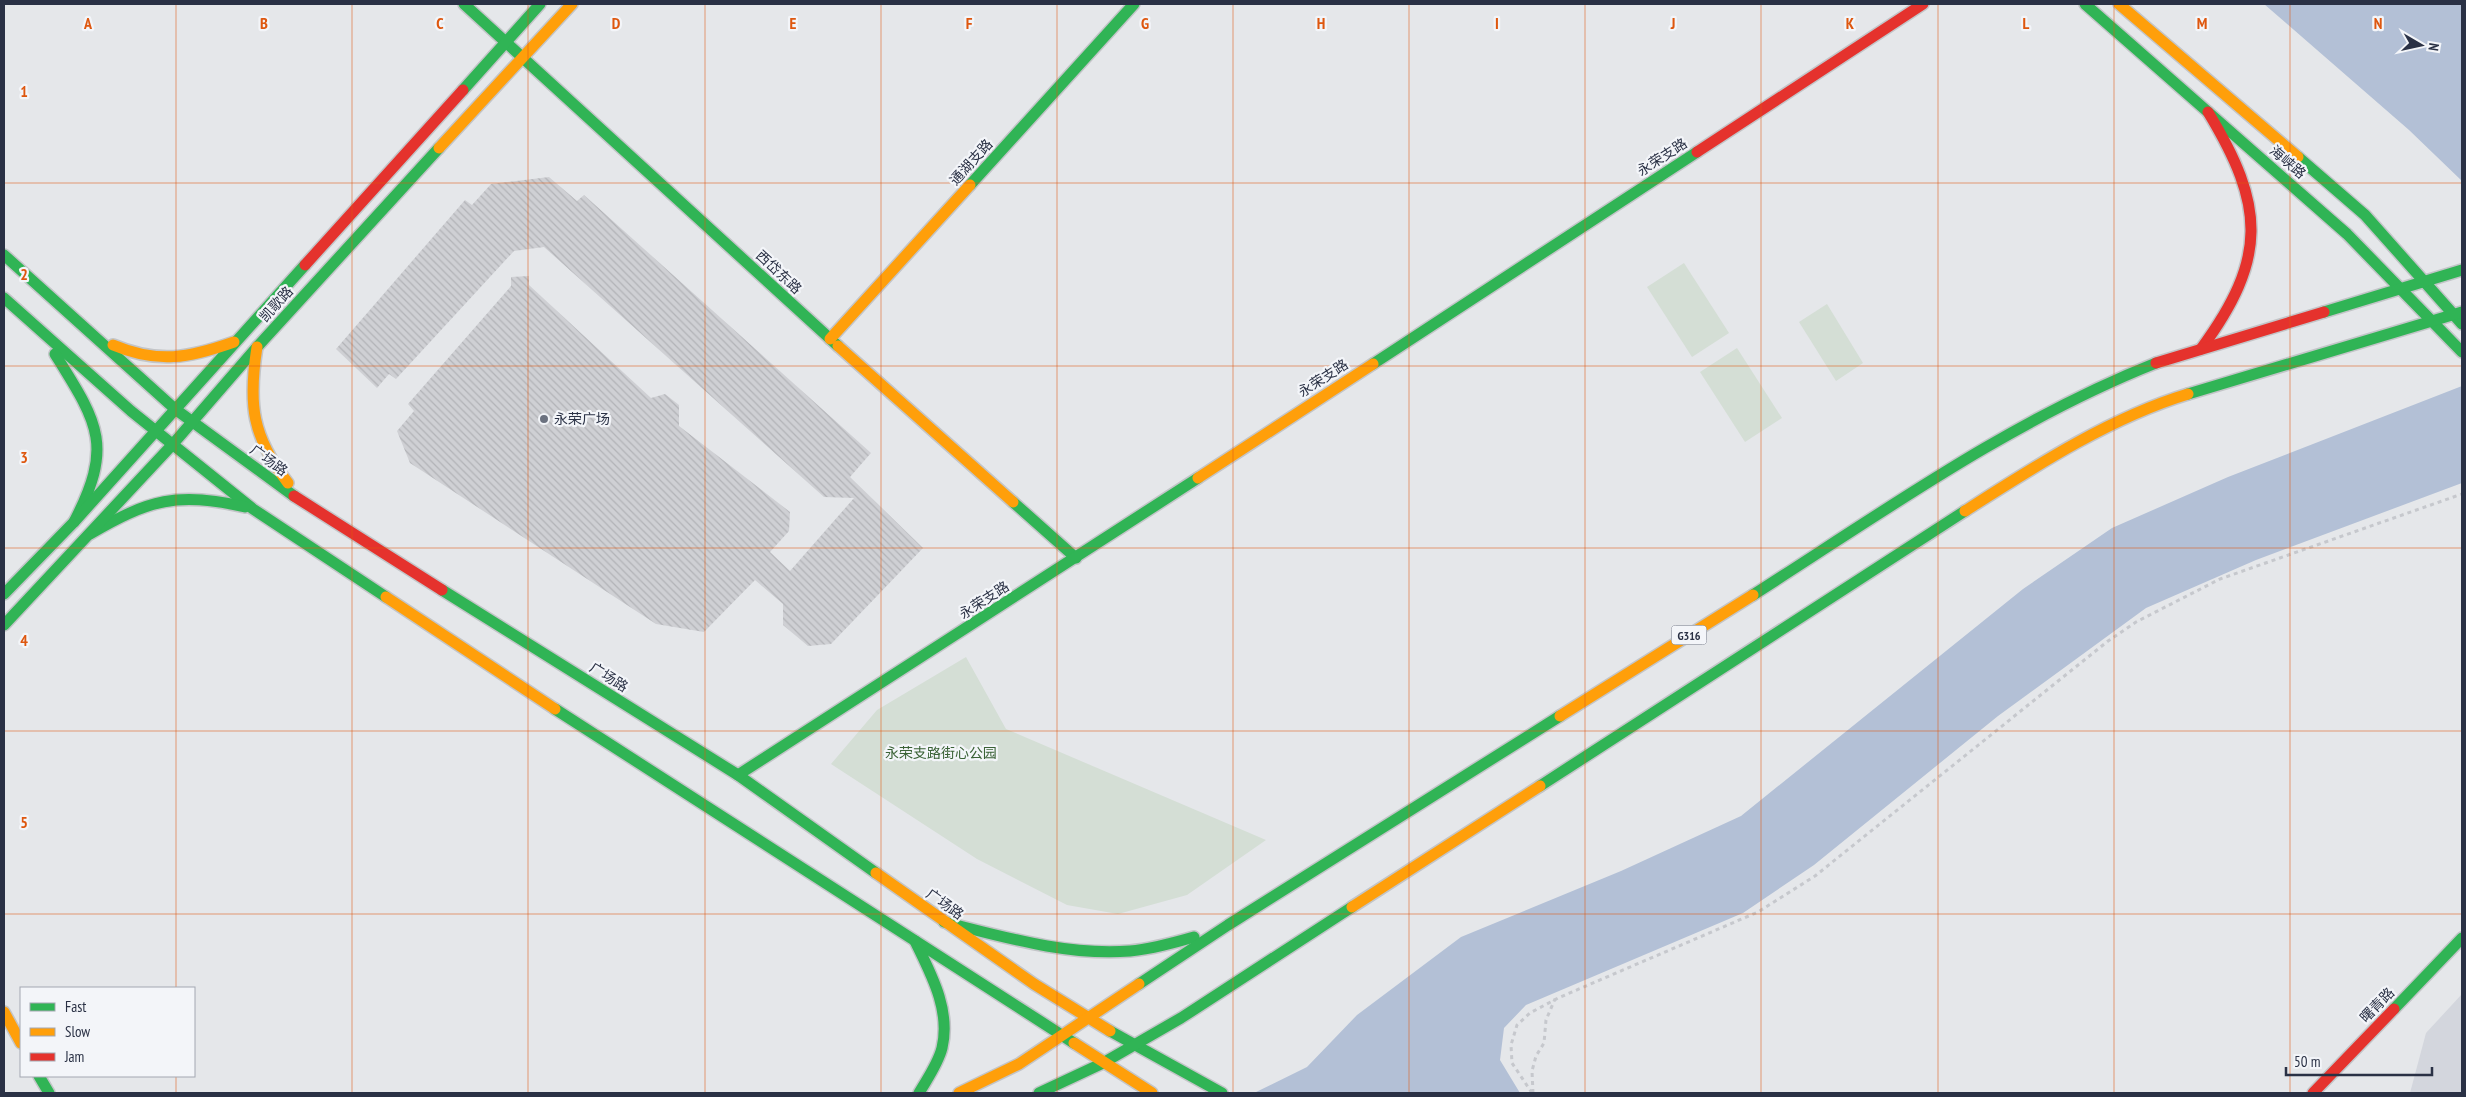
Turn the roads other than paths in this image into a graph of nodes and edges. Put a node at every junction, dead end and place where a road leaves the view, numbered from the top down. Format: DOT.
graph roads {
  1 [pos="464,4"];
  2 [pos="540,4"];
  3 [pos="572,4"];
  4 [pos="1134,4"];
  5 [pos="1923,4"];
  6 [pos="2085,4"];
  7 [pos="2118,4"];
  8 [pos="506,42"];
  9 [pos="523,57"];
  10 [pos="2208,112"];
  11 [pos="4,255"];
  12 [pos="2462,270"];
  13 [pos="2424,281"];
  14 [pos="2401,288"];
  15 [pos="4,298"];
  16 [pos="2458,313"];
  17 [pos="2432,321"];
  18 [pos="2462,324"];
  19 [pos="41,331"];
  20 [pos="93,335"];
  21 [pos="830,339"];
  22 [pos="234,342"];
  23 [pos="257,347"];
  24 [pos="2200,349"];
  25 [pos="2462,352"];
  26 [pos="175,409"];
  27 [pos="192,423"];
  28 [pos="156,431"];
  29 [pos="173,444"];
  30 [pos="311,508"];
  31 [pos="253,509"];
  32 [pos="74,522"];
  33 [pos="90,534"];
  34 [pos="1076,558"];
  35 [pos="4,594"];
  36 [pos="4,625"];
  37 [pos="738,775"];
  38 [pos="944,922"];
  39 [pos="1228,925"];
  40 [pos="2462,938"];
  41 [pos="914,941"];
  42 [pos="4,1012"];
  43 [pos="1088,1019"];
  44 [pos="1060,1036"];
  45 [pos="20,1041"];
  46 [pos="1135,1046"];
  47 [pos="1103,1063"];
  48 [pos="41,1077"];
  49 [pos="49,1093"];
  50 [pos="919,1093"];
  51 [pos="960,1093"];
  52 [pos="1039,1093"];
  53 [pos="1152,1093"];
  54 [pos="1222,1093"];
  55 [pos="2313,1093"];
  1 -- 8 [label="main road, 西岱东路"];
  2 -- 8 [label="main road, 凯歌路"];
  3 -- 9 [label="main road, 凯歌路"];
  4 -- 21 [label="main road, 通湖支路"];
  5 -- 34 [label="main road, 永荣支路"];
  6 -- 10 [label="main road, 海峡路"];
  7 -- 13 [label="main road, 海峡路"];
  8 -- 9 [label="main road, 西岱东路"];
  8 -- 22 [label="main road, 凯歌路"];
  9 -- 21 [label="main road, 西岱东路"];
  9 -- 23 [label="main road, 凯歌路"];
  10 -- 14 [label="main road, 海峡路"];
  10 -- 24 [label="main road"];
  11 -- 20 [label="main road, 广场路"];
  12 -- 13 [label="main road, G316"];
  13 -- 14 [label="main road, G316"];
  13 -- 16 [label="main road, 海峡路"];
  14 -- 17 [label="main road, 海峡路"];
  14 -- 24 [label="main road, G316"];
  15 -- 19 [label="main road"];
  16 -- 17 [label="main road"];
  16 -- 18 [label="main road, 海峡路"];
  17 -- 25 [label="main road, 海峡路"];
  17 -- 46 [label="main road"];
  19 -- 28 [label="main road"];
  19 -- 32 [label="main road"];
  20 -- 22 [label="main road"];
  20 -- 26 [label="main road, 广场路"];
  21 -- 34 [label="main road, 西岱东路"];
  22 -- 26 [label="main road, 凯歌路"];
  23 -- 27 [label="main road, 凯歌路"];
  23 -- 30 [label="main road"];
  24 -- 39 [label="main road, G316"];
  26 -- 27 [label="main road, 广场路"];
  26 -- 28 [label="main road, 凯歌路"];
  27 -- 29 [label="main road, 凯歌路"];
  27 -- 30 [label="main road, 广场路"];
  28 -- 29 [label="main road"];
  28 -- 32 [label="main road, 凯歌路"];
  29 -- 31 [label="main road"];
  29 -- 33 [label="main road, 凯歌路"];
  30 -- 37 [label="main road, 广场路"];
  31 -- 33 [label="main road"];
  31 -- 41 [label="main road"];
  32 -- 35 [label="main road, 凯歌路"];
  33 -- 36 [label="main road, 凯歌路"];
  34 -- 37 [label="main road, 永荣支路"];
  37 -- 38 [label="main road, 广场路"];
  38 -- 39 [label="main road"];
  38 -- 43 [label="main road, 广场路"];
  39 -- 43 [label="main road, G316"];
  40 -- 55 [label="main road, 曙青路"];
  41 -- 44 [label="main road"];
  41 -- 50 [label="main road"];
  42 -- 45 [label="main road"];
  43 -- 44 [label="main road, G316"];
  43 -- 46 [label="main road, 广场路"];
  44 -- 47 [label="main road"];
  44 -- 51 [label="main road, G316"];
  46 -- 47 [label="main road"];
  46 -- 54 [label="main road, 广场路"];
  47 -- 52 [label="main road"];
  47 -- 53 [label="main road"];
  48 -- 49 [label="main road"];
}
